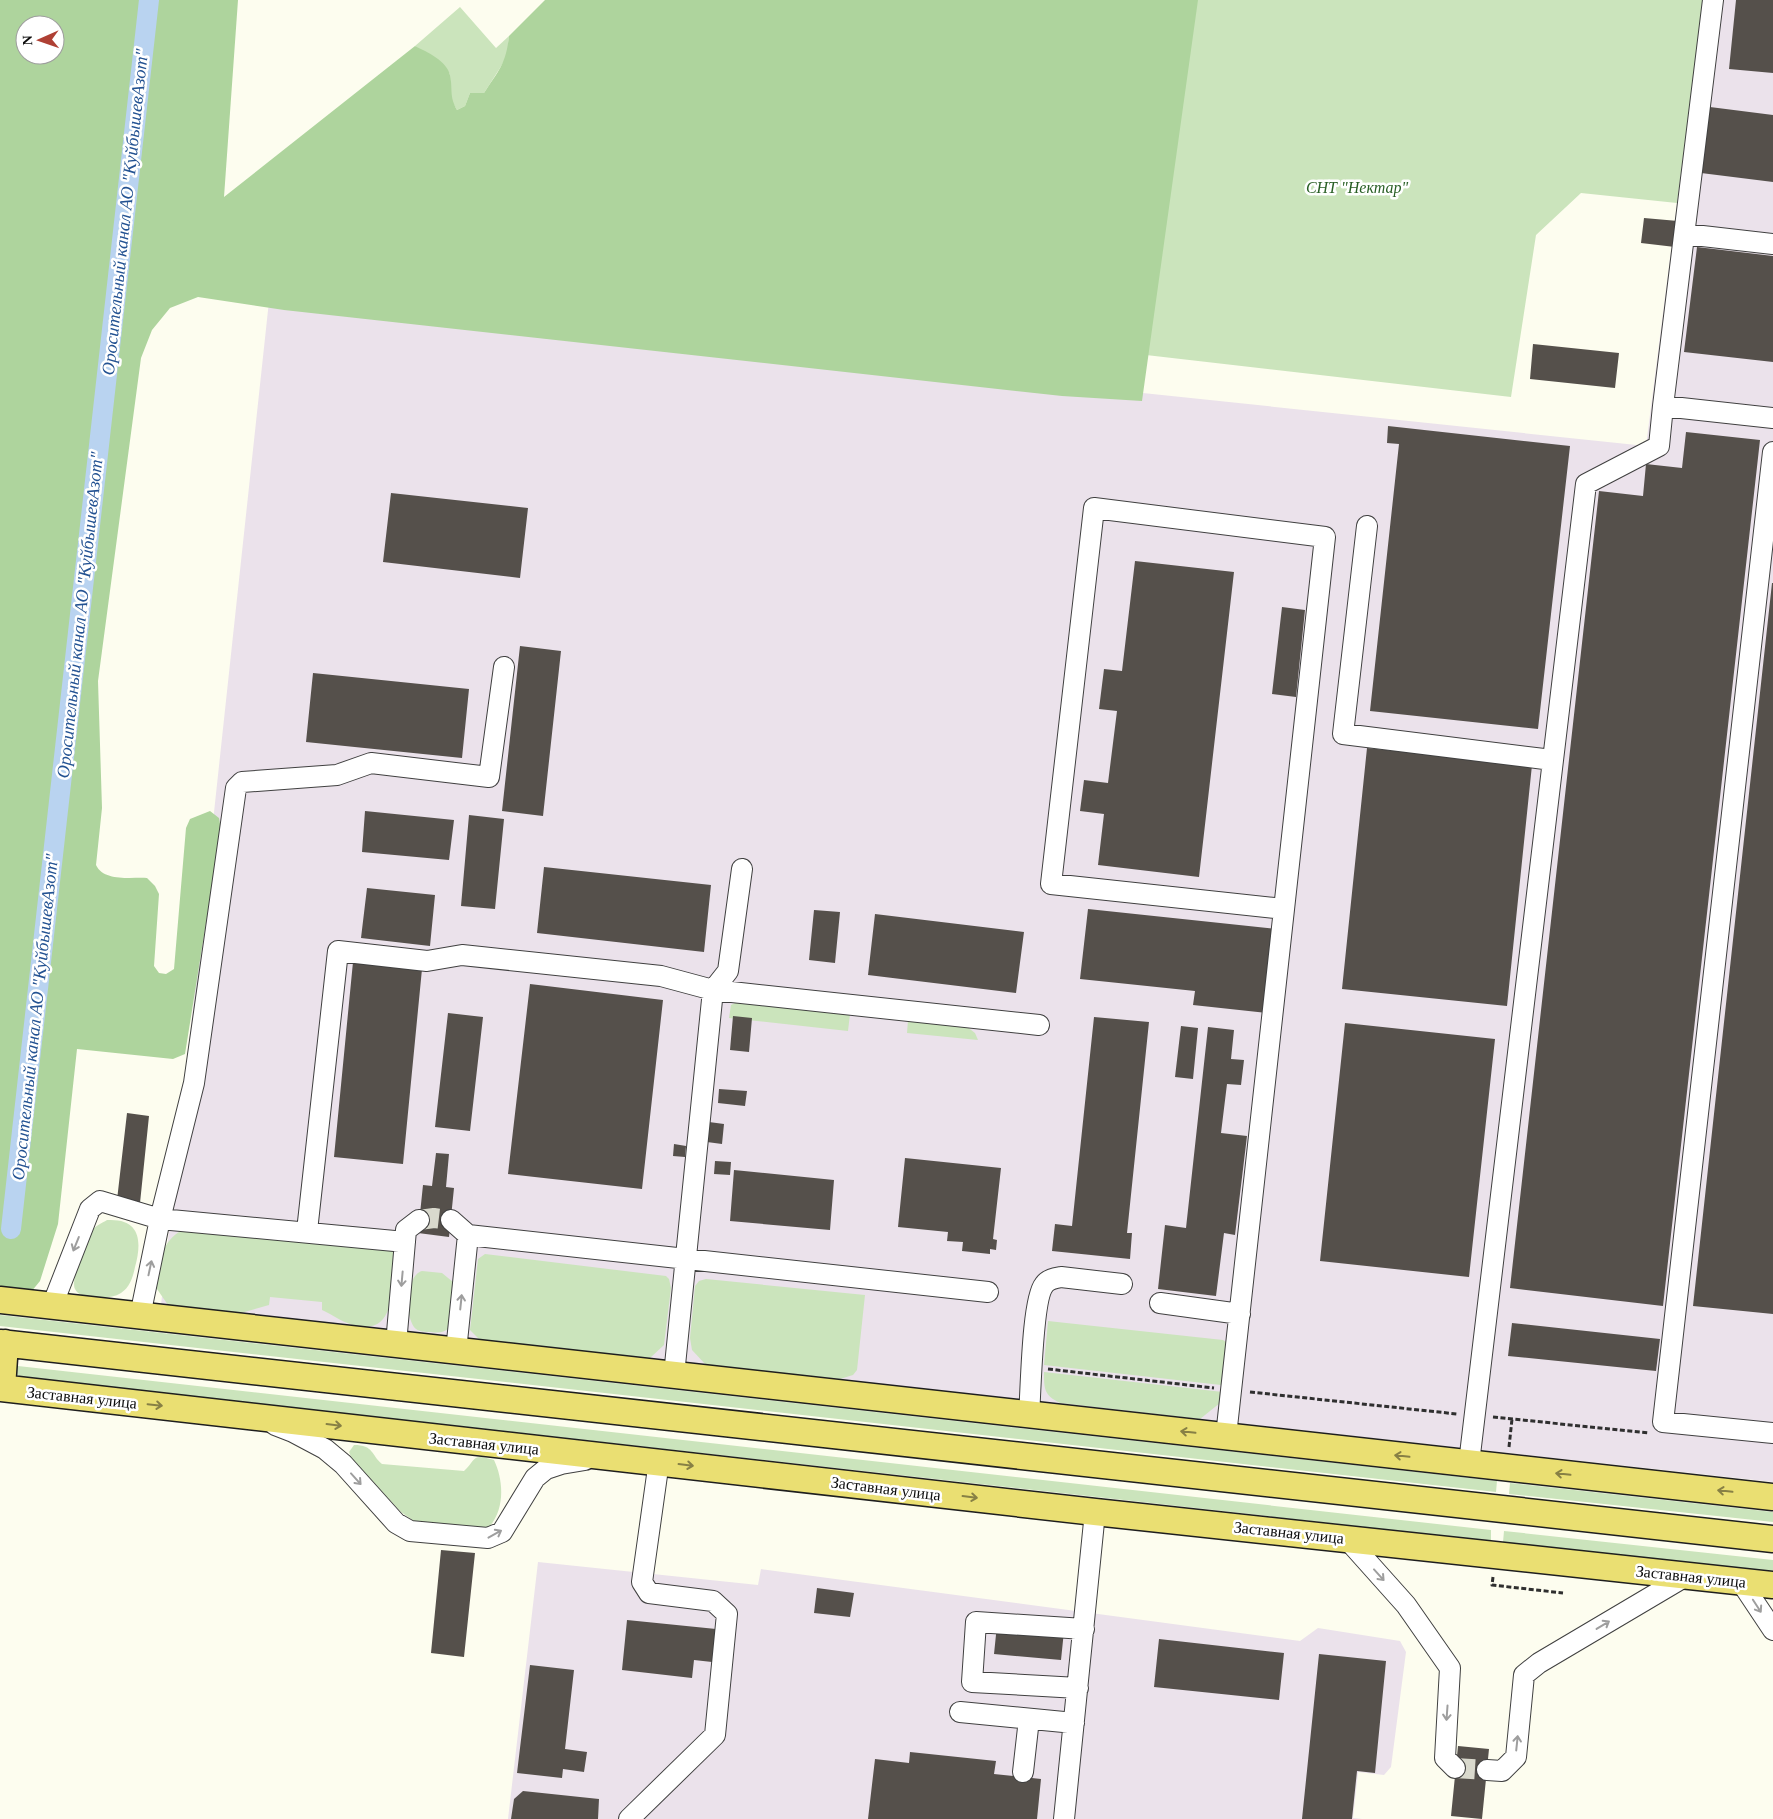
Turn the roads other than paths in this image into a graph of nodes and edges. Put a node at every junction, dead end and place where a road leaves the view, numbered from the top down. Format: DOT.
graph roads {
  1 [pos="1713,0"];
  2 [pos="1685,234"];
  3 [pos="1773,244"];
  4 [pos="1663,406"];
  5 [pos="1773,418"];
  6 [pos="1773,452"];
  7 [pos="1367,526"];
  8 [pos="504,667"];
  9 [pos="1552,760"];
  10 [pos="742,869"];
  11 [pos="1284,909"];
  12 [pos="713,990"];
  13 [pos="1039,1025"];
  14 [pos="160,1218"];
  15 [pos="419,1220"];
  16 [pos="451,1220"];
  17 [pos="307,1232"];
  18 [pos="468,1235"];
  19 [pos="405,1242"];
  20 [pos="686,1259"];
  21 [pos="1122,1284"];
  22 [pos="988,1292"];
  23 [pos="0,1300"];
  24 [pos="1160,1303"];
  25 [pos="52,1306"];
  26 [pos="1240,1314"];
  27 [pos="140,1316"];
  28 [pos="3,1343"];
  29 [pos="396,1344"];
  30 [pos="456,1351"];
  31 [pos="674,1375"];
  32 [pos="1,1388"];
  33 [pos="240,1414"];
  34 [pos="1029,1414"];
  35 [pos="1773,1433"];
  36 [pos="1226,1436"];
  37 [pos="614,1456"];
  38 [pos="659,1461"];
  39 [pos="1469,1463"];
  40 [pos="1773,1497"];
  41 [pos="1095,1512"];
  42 [pos="1347,1538"];
  43 [pos="1773,1540"];
  44 [pos="1686,1576"];
  45 [pos="1741,1582"];
  46 [pos="1773,1585"];
  47 [pos="1084,1629"];
  48 [pos="1773,1630"];
  49 [pos="1078,1688"];
  50 [pos="960,1712"];
  51 [pos="1030,1718"];
  52 [pos="1074,1723"];
  53 [pos="1456,1768"];
  54 [pos="1487,1770"];
  55 [pos="1023,1772"];
  56 [pos="629,1819"];
  57 [pos="1064,1819"];
  1 -- 2 [label="street"];
  2 -- 3 [label="street"];
  2 -- 4 [label="street"];
  4 -- 5 [label="street"];
  4 -- 9 [label="street"];
  6 -- 35 [label="street"];
  7 -- 9 [label="street"];
  8 -- 14 [label="street"];
  9 -- 39 [label="street"];
  10 -- 12 [label="street"];
  11 -- 11 [label="street"];
  11 -- 26 [label="street"];
  12 -- 13 [label="street"];
  12 -- 17 [label="street"];
  12 -- 20 [label="street"];
  14 -- 17 [label="street"];
  14 -- 25 [label="street, one-way"];
  27 -- 14 [label="street, one-way"];
  15 -- 19 [label="street"];
  16 -- 18 [label="street"];
  17 -- 19 [label="street"];
  18 -- 20 [label="street"];
  30 -- 18 [label="street, one-way"];
  19 -- 29 [label="street, one-way"];
  20 -- 22 [label="street"];
  20 -- 31 [label="street"];
  21 -- 34 [label="street"];
  23 -- 25 [label="main road"];
  24 -- 26 [label="street"];
  25 -- 27 [label="main road"];
  26 -- 36 [label="street"];
  27 -- 29 [label="main road"];
  28 -- 32 [label="main road"];
  28 -- 43 [label="main road"];
  29 -- 30 [label="main road"];
  30 -- 31 [label="main road"];
  31 -- 34 [label="main road"];
  32 -- 33 [label="main road, Заставная улица, one-way"];
  33 -- 37 [label="main road, Заставная улица, one-way"];
  33 -- 37 [label="street, one-way"];
  36 -- 34 [label="main road, one-way"];
  39 -- 36 [label="main road, one-way"];
  37 -- 38 [label="main road, Заставная улица"];
  38 -- 41 [label="main road, Заставная улица, one-way"];
  38 -- 56 [label="street"];
  40 -- 39 [label="main road, one-way"];
  41 -- 42 [label="main road, Заставная улица"];
  41 -- 47 [label="street"];
  42 -- 44 [label="main road, Заставная улица"];
  42 -- 53 [label="street, one-way"];
  44 -- 45 [label="main road, Заставная улица"];
  54 -- 44 [label="street, one-way"];
  45 -- 46 [label="main road, Заставная улица"];
  45 -- 48 [label="street, one-way"];
  47 -- 49 [label="street"];
  47 -- 49 [label="street"];
  49 -- 52 [label="street"];
  50 -- 51 [label="street"];
  51 -- 52 [label="street"];
  51 -- 55 [label="street"];
  52 -- 57 [label="street"];
}
